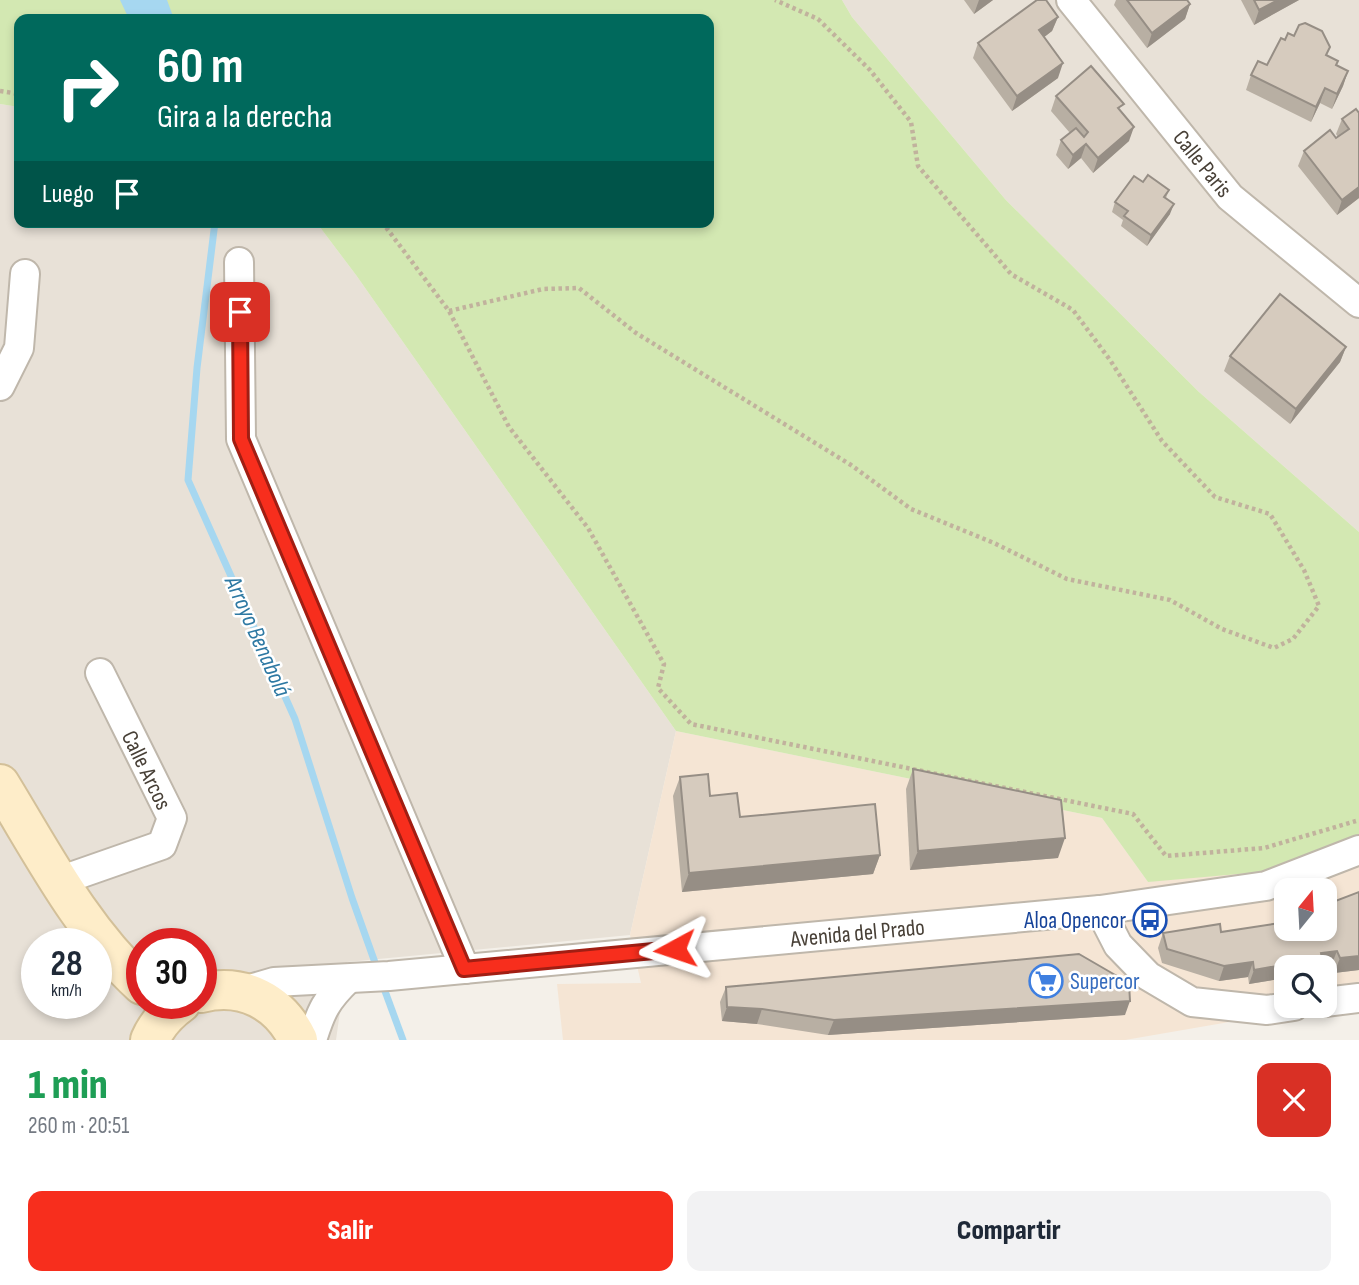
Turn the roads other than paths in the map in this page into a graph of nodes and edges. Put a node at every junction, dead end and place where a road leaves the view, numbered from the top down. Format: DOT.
graph roads {
  1 [pos="1071,0"];
  2 [pos="239,262"];
  3 [pos="25,274"];
  4 [pos="1359,303"];
  5 [pos="0,386"];
  6 [pos="100,673"];
  7 [pos="0,784"];
  8 [pos="1359,850"];
  9 [pos="60,881"];
  10 [pos="1100,910"];
  11 [pos="464,969"];
  12 [pos="126,970"];
  13 [pos="348,979"];
  14 [pos="217,991"];
  15 [pos="243,991"];
  16 [pos="1359,998"];
  17 [pos="1337,1001"];
  18 [pos="1274,1009"];
  19 [pos="298,1040"];
  20 [pos="312,1040"];
  1 -- 4 [label="street, Calle Paris"];
  2 -- 11 [label="street"];
  3 -- 5 [label="street"];
  6 -- 9 [label="street, Calle Arcos"];
  7 -- 9 [label="street"];
  8 -- 10 [label="street, Avenida del Prado"];
  9 -- 12 [label="street"];
  10 -- 11 [label="street, Avenida del Prado"];
  10 -- 18 [label="street"];
  11 -- 13 [label="street, Avenida del Prado"];
  13 -- 15 [label="street, Avenida del Prado"];
  13 -- 20 [label="street"];
  14 -- 15 [label="street"];
  15 -- 19 [label="street"];
  16 -- 17 [label="street"];
}
